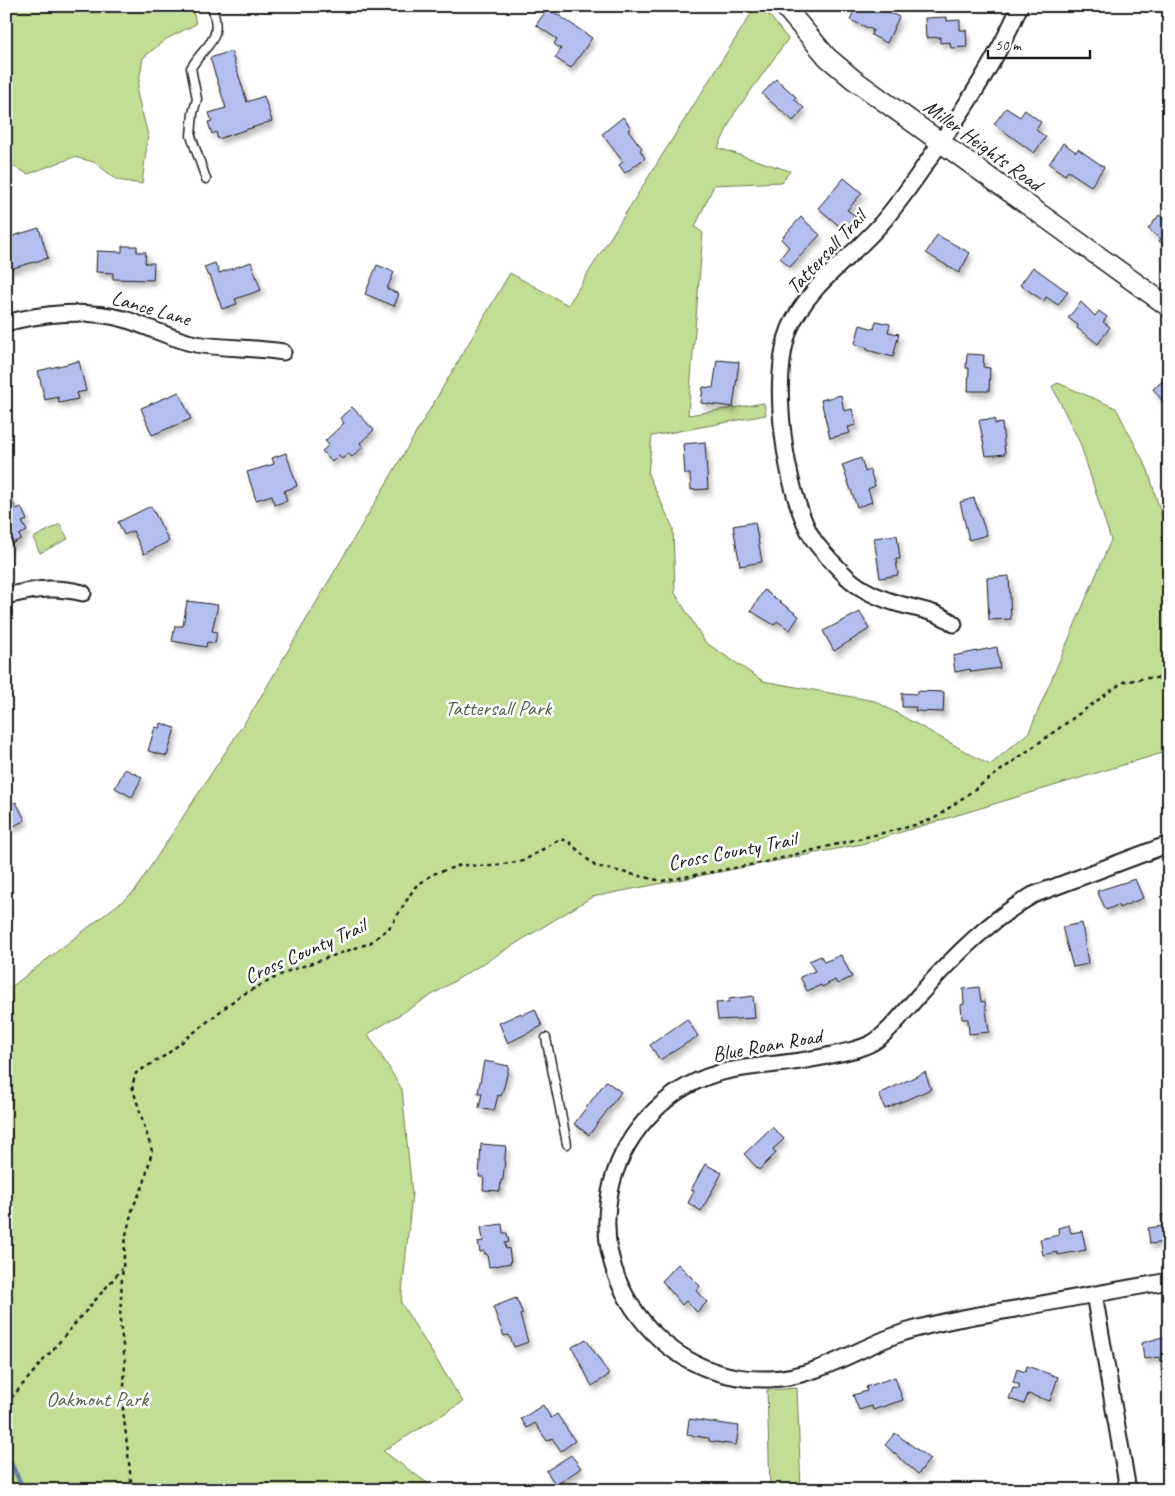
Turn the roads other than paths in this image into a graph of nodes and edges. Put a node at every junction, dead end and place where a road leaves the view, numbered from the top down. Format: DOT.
graph roads {
  1 [pos="212,6"];
  2 [pos="784,6"];
  3 [pos="1020,6"];
  4 [pos="940,142"];
  5 [pos="206,179"];
  6 [pos="1169,307"];
  7 [pos="6,323"];
  8 [pos="283,352"];
  9 [pos="83,594"];
  10 [pos="6,596"];
  11 [pos="954,624"];
  12 [pos="1169,844"];
  13 [pos="546,1038"];
  14 [pos="567,1144"];
  15 [pos="1169,1281"];
  16 [pos="1094,1294"];
  17 [pos="1128,1490"];
  1 -- 5 [label="lane"];
  2 -- 4 [label="street, Miller Heights Road"];
  3 -- 4 [label="street, Tattersall Trail"];
  4 -- 6 [label="street, Miller Heights Road"];
  4 -- 11 [label="street, Tattersall Trail"];
  7 -- 8 [label="street, Lance Lane"];
  9 -- 10 [label="street"];
  12 -- 16 [label="street, Blue Roan Road"];
  13 -- 14 [label="lane"];
  15 -- 16 [label="street, Blue Roan Road"];
  16 -- 17 [label="street"];
}
